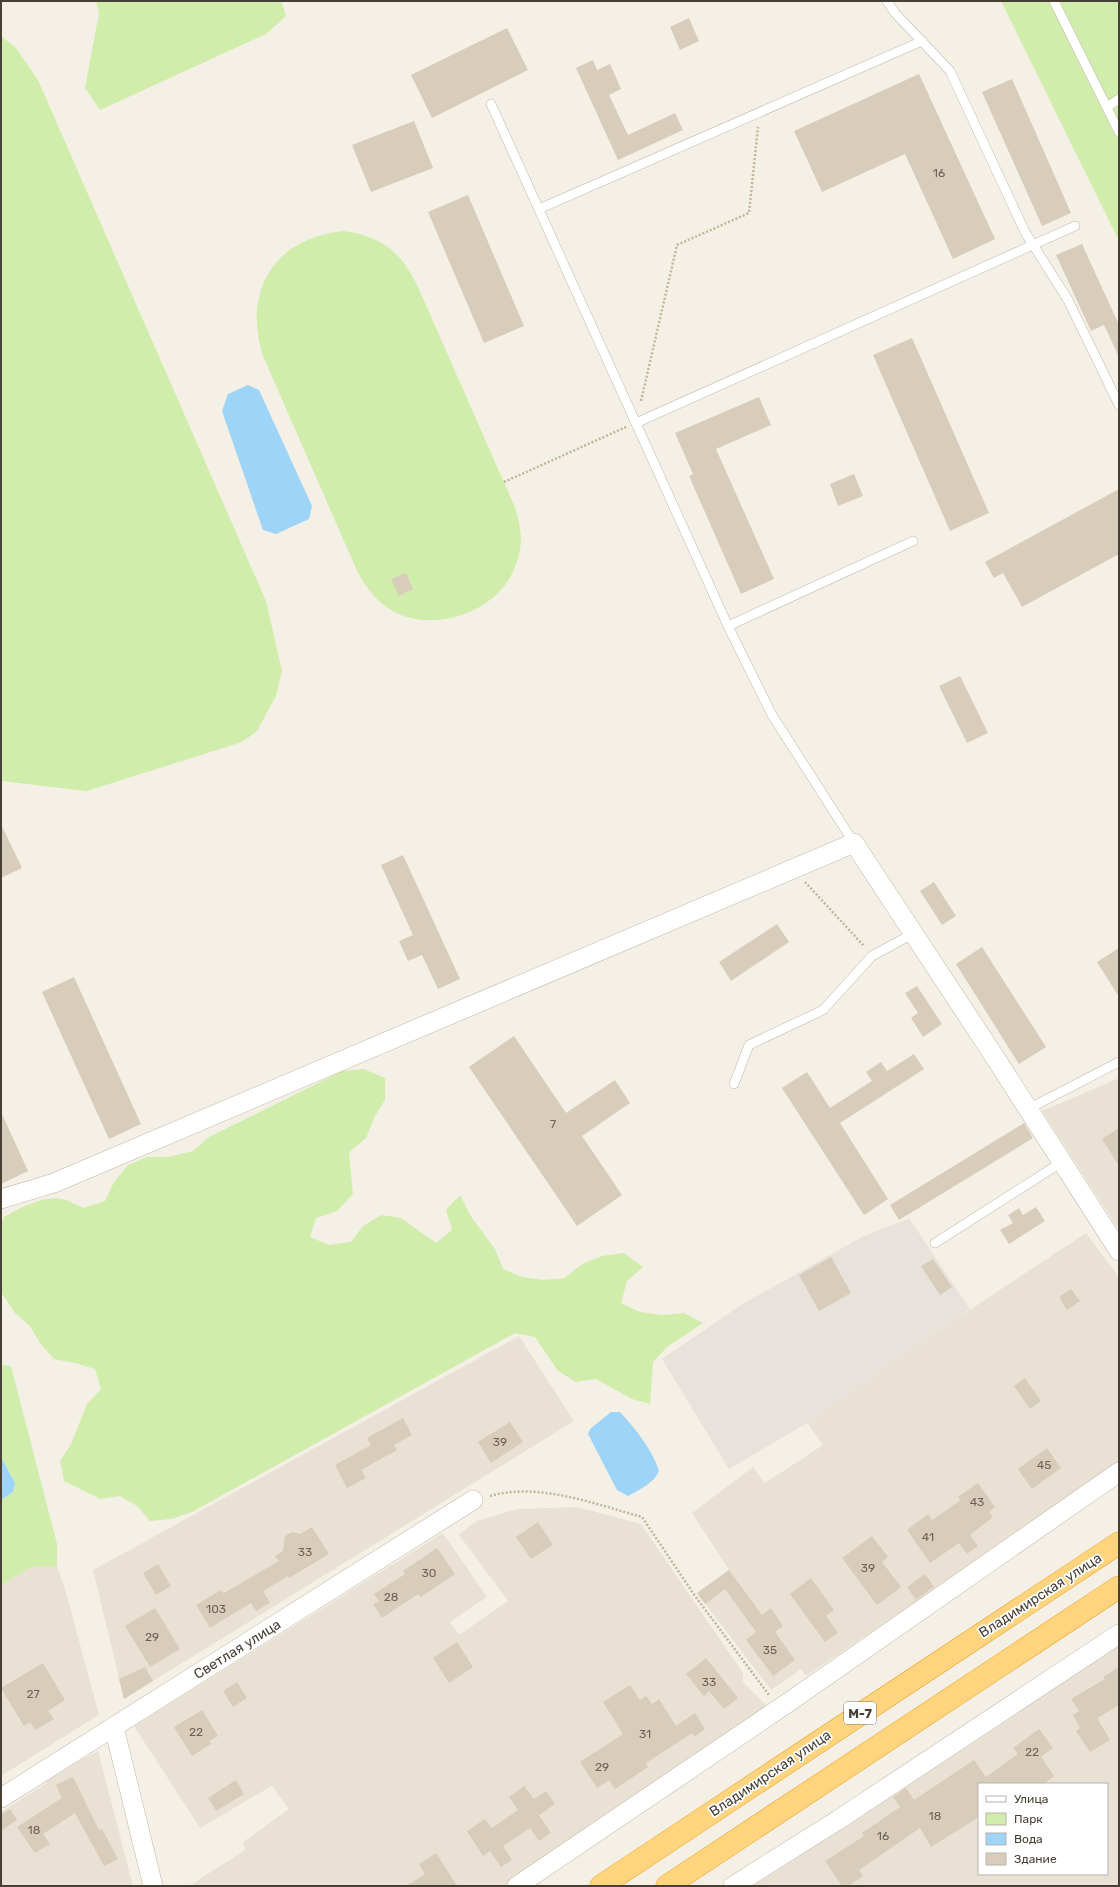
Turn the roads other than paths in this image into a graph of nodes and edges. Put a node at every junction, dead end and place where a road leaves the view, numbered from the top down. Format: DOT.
graph roads {
  1 [pos="887,1"];
  2 [pos="1054,1"];
  3 [pos="922,41"];
  4 [pos="1119,99"];
  5 [pos="491,104"];
  6 [pos="1107,107"];
  7 [pos="1119,132"];
  8 [pos="539,209"];
  9 [pos="1075,226"];
  10 [pos="1033,245"];
  11 [pos="1119,406"];
  12 [pos="636,422"];
  13 [pos="912,541"];
  14 [pos="728,626"];
  15 [pos="854,843"];
  16 [pos="914,933"];
  17 [pos="1119,1062"];
  18 [pos="734,1084"];
  19 [pos="1028,1109"];
  20 [pos="1062,1162"];
  21 [pos="1,1199"];
  22 [pos="935,1243"];
  23 [pos="1119,1251"];
  24 [pos="1119,1472"];
  25 [pos="473,1500"];
  26 [pos="1119,1543"];
  27 [pos="1119,1587"];
  28 [pos="1119,1634"];
  29 [pos="114,1727"];
  30 [pos="1,1798"];
  31 [pos="153,1886"];
  32 [pos="518,1886"];
  33 [pos="601,1886"];
  34 [pos="667,1886"];
  35 [pos="732,1886"];
  1 -- 3 [label="lane"];
  2 -- 6 [label="lane"];
  3 -- 8 [label="lane"];
  3 -- 10 [label="lane"];
  4 -- 6 [label="lane"];
  5 -- 8 [label="lane"];
  6 -- 7 [label="lane"];
  8 -- 12 [label="lane"];
  9 -- 10 [label="lane"];
  10 -- 11 [label="lane"];
  10 -- 12 [label="lane"];
  12 -- 14 [label="lane"];
  13 -- 14 [label="lane"];
  14 -- 15 [label="lane"];
  15 -- 16 [label="street"];
  15 -- 21 [label="street"];
  16 -- 18 [label="lane"];
  16 -- 19 [label="street"];
  17 -- 19 [label="lane"];
  19 -- 20 [label="street"];
  20 -- 22 [label="lane"];
  20 -- 23 [label="street"];
  24 -- 32 [label="street"];
  25 -- 29 [label="street, Светлая улица"];
  26 -- 33 [label="highway, Владимирская улица / М-7"];
  27 -- 34 [label="highway, М-7"];
  28 -- 35 [label="street"];
  29 -- 30 [label="street, Светлая улица"];
  29 -- 31 [label="street"];
}
